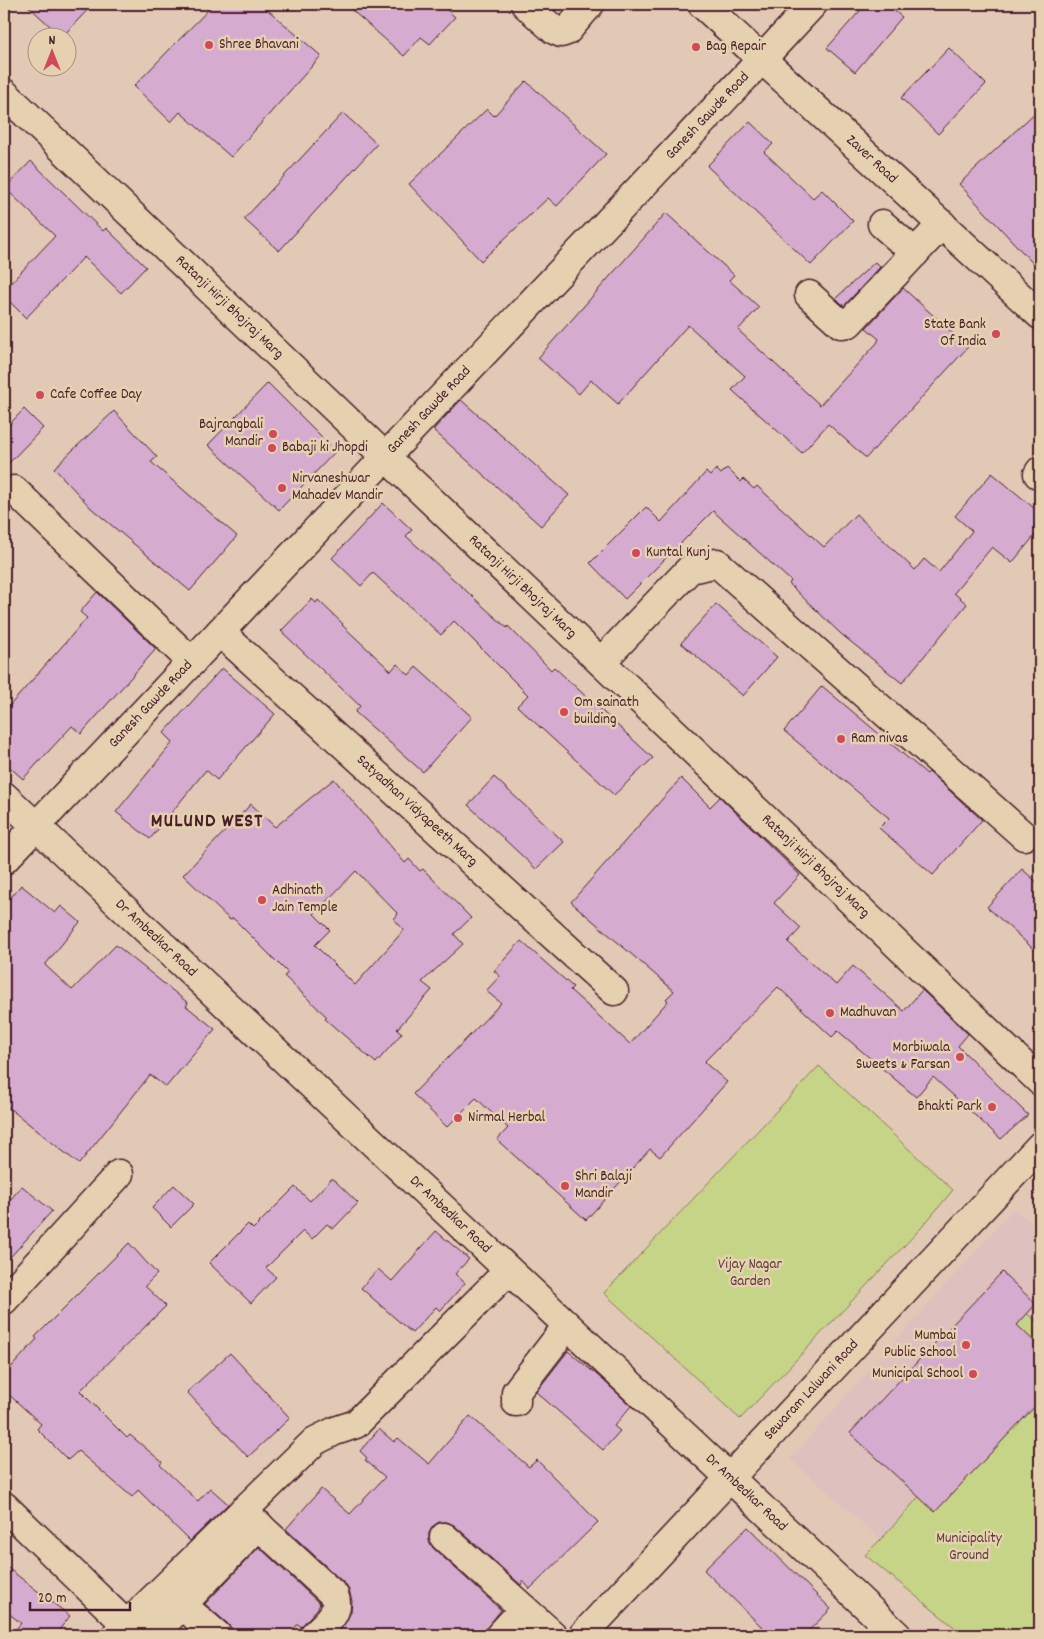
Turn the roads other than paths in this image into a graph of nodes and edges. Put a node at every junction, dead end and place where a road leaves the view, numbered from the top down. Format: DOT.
graph roads {
  1 [pos="525,4"];
  2 [pos="590,4"];
  3 [pos="702,4"];
  4 [pos="813,4"];
  5 [pos="762,59"];
  6 [pos="4,93"];
  7 [pos="882,224"];
  8 [pos="942,224"];
  9 [pos="915,253"];
  10 [pos="808,295"];
  11 [pos="1040,315"];
  12 [pos="386,457"];
  13 [pos="14,490"];
  14 [pos="220,632"];
  15 [pos="192,662"];
  16 [pos="601,662"];
  17 [pos="4,796"];
  18 [pos="35,827"];
  19 [pos="1024,836"];
  20 [pos="4,860"];
  21 [pos="614,991"];
  22 [pos="1040,1081"];
  23 [pos="1040,1146"];
  24 [pos="119,1174"];
  25 [pos="508,1270"];
  26 [pos="4,1300"];
  27 [pos="567,1326"];
  28 [pos="516,1402"];
  29 [pos="730,1478"];
  30 [pos="4,1506"];
  31 [pos="251,1518"];
  32 [pos="444,1537"];
  33 [pos="182,1604"];
  34 [pos="524,1610"];
  35 [pos="126,1632"];
  36 [pos="153,1635"];
  37 [pos="217,1635"];
  38 [pos="314,1635"];
  39 [pos="500,1635"];
  40 [pos="553,1635"];
  41 [pos="583,1635"];
  42 [pos="897,1635"];
  1 -- 2 [label="street"];
  3 -- 5 [label="street, Zaver Road"];
  4 -- 5 [label="street, Ganesh Gawde Road"];
  5 -- 8 [label="street, Zaver Road"];
  5 -- 12 [label="street, Ganesh Gawde Road"];
  6 -- 12 [label="street, Ratanji Hirji Bhojraj Marg"];
  7 -- 9 [label="street"];
  8 -- 9 [label="street"];
  8 -- 11 [label="street, Zaver Road"];
  9 -- 10 [label="street"];
  12 -- 14 [label="street, Ganesh Gawde Road"];
  12 -- 16 [label="street, Ratanji Hirji Bhojraj Marg"];
  13 -- 15 [label="street"];
  14 -- 15 [label="street, Ganesh Gawde Road"];
  14 -- 21 [label="street, Satyadhan Vidyapeeth Marg"];
  15 -- 18 [label="street, Ganesh Gawde Road"];
  16 -- 19 [label="street"];
  16 -- 22 [label="street, Ratanji Hirji Bhojraj Marg"];
  17 -- 18 [label="street, Dr Ambedkar Road"];
  18 -- 20 [label="street, Ganesh Gawde Road"];
  18 -- 25 [label="street, Dr Ambedkar Road"];
  23 -- 29 [label="street, Sewaram Lalwani Road"];
  24 -- 26 [label="street"];
  25 -- 27 [label="street, Dr Ambedkar Road"];
  25 -- 31 [label="street"];
  27 -- 28 [label="street"];
  27 -- 29 [label="street, Dr Ambedkar Road"];
  29 -- 41 [label="street, Sewaram Lalwani Road"];
  29 -- 42 [label="street, Dr Ambedkar Road"];
  30 -- 35 [label="street"];
  31 -- 33 [label="street"];
  31 -- 35 [label="street"];
  31 -- 38 [label="street"];
  32 -- 34 [label="street"];
  33 -- 36 [label="street"];
  33 -- 37 [label="street"];
  34 -- 39 [label="street"];
  34 -- 40 [label="street"];
}
